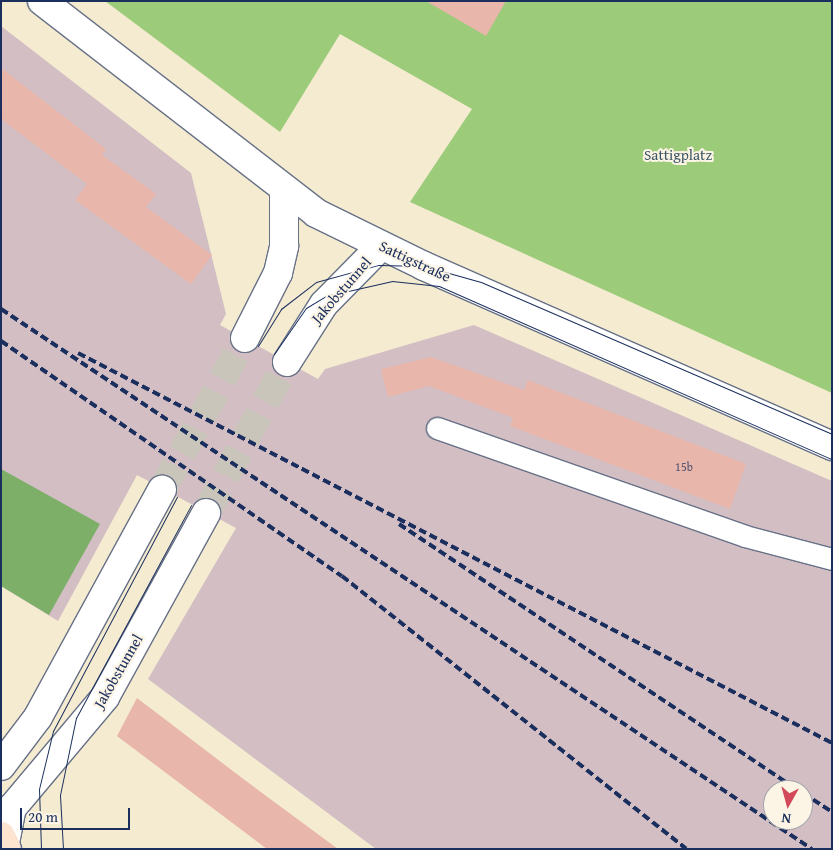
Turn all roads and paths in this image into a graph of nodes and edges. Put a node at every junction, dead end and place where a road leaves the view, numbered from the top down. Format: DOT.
graph roads {
  1 [pos="42,1"];
  2 [pos="284,192"];
  3 [pos="381,246"];
  4 [pos="245,338"];
  5 [pos="287,362"];
  6 [pos="437,428"];
  7 [pos="832,446"];
  8 [pos="162,490"];
  9 [pos="206,513"];
  10 [pos="832,559"];
  11 [pos="1,766"];
  12 [pos="5,843"];
  1 -- 2 [label="street, Sattigstraße"];
  2 -- 3 [label="street, Sattigstraße"];
  2 -- 4 [label="street"];
  3 -- 5 [label="street, Jakobstunnel"];
  3 -- 7 [label="street, Sattigstraße"];
  6 -- 10 [label="lane"];
  8 -- 11 [label="street"];
  9 -- 12 [label="street, Jakobstunnel"];
}
